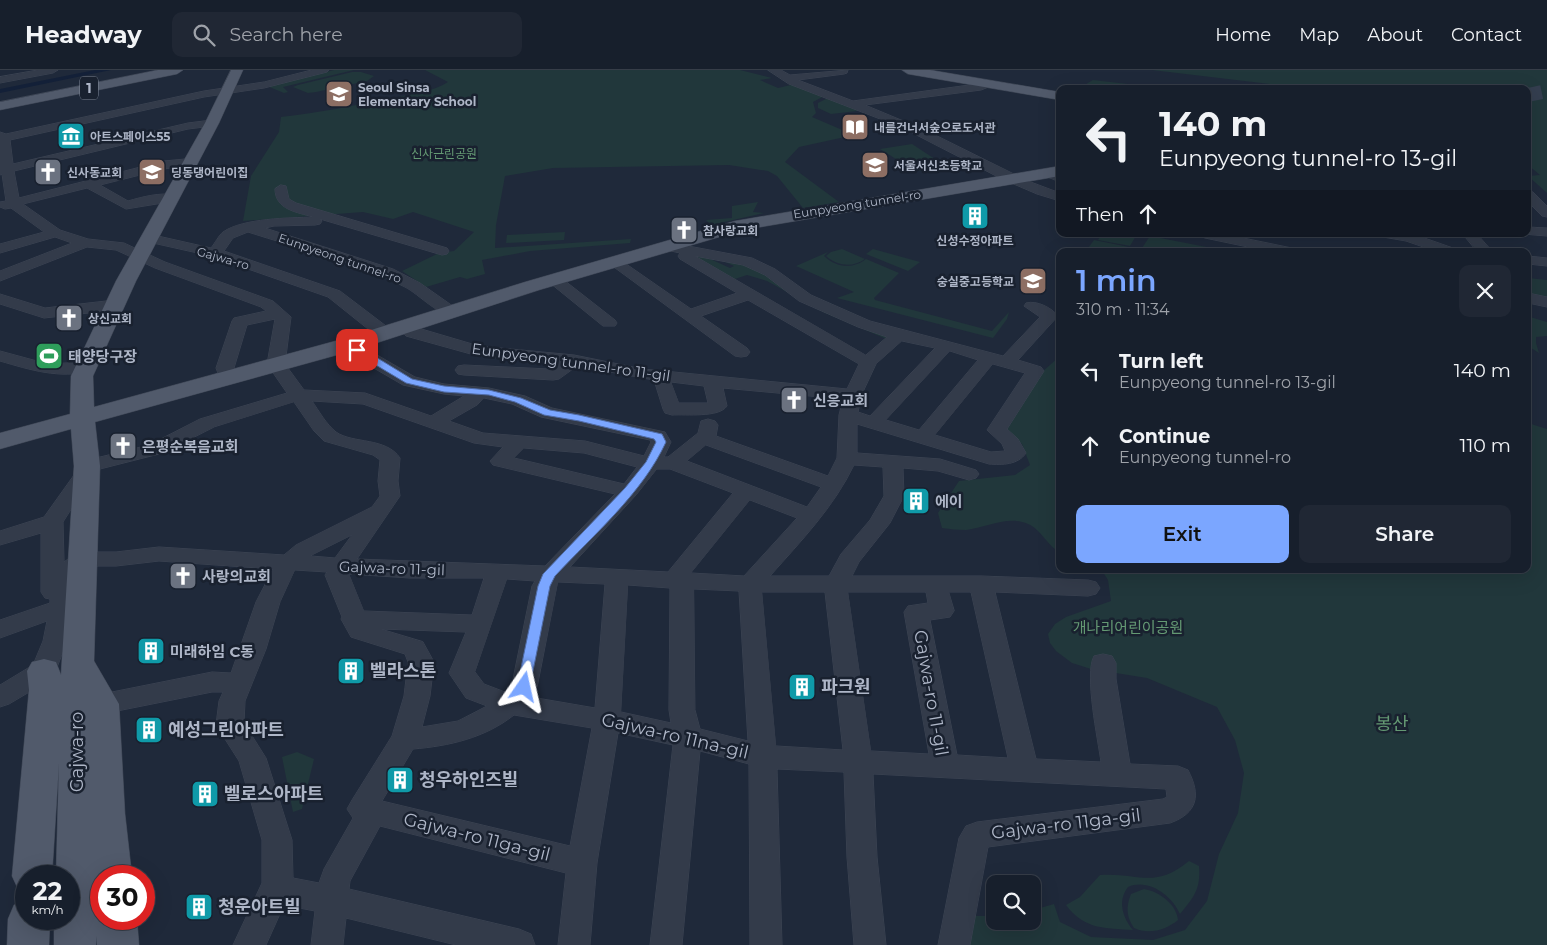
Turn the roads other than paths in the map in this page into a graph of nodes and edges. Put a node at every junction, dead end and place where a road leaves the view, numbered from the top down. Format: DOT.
graph roads {
  1 [pos="53,70"];
  2 [pos="177,70"];
  3 [pos="237,70"];
  4 [pos="324,70"];
  5 [pos="809,70"];
  6 [pos="842,70"];
  7 [pos="908,70"];
  8 [pos="35,71"];
  9 [pos="781,74"];
  10 [pos="0,80"];
  11 [pos="987,84"];
  12 [pos="229,90"];
  13 [pos="1056,95"];
  14 [pos="854,104"];
  15 [pos="0,106"];
  16 [pos="209,129"];
  17 [pos="2,138"];
  18 [pos="94,148"];
  19 [pos="192,161"];
  20 [pos="3,170"];
  21 [pos="1056,174"];
  22 [pos="1014,179"];
  23 [pos="89,184"];
  24 [pos="281,189"];
  25 [pos="1056,196"];
  26 [pos="170,198"];
  27 [pos="7,205"];
  28 [pos="346,222"];
  29 [pos="250,228"];
  30 [pos="1531,230"];
  31 [pos="1547,232"];
  32 [pos="55,233"];
  33 [pos="1219,237"];
  34 [pos="1408,237"];
  35 [pos="1473,237"];
  36 [pos="86,243"];
  37 [pos="667,246"];
  38 [pos="144,247"];
  39 [pos="1272,248"];
  40 [pos="1439,248"];
  41 [pos="1482,248"];
  42 [pos="0,249"];
  43 [pos="442,251"];
  44 [pos="215,253"];
  45 [pos="1531,260"];
  46 [pos="614,262"];
  47 [pos="1547,262"];
  48 [pos="0,276"];
  49 [pos="555,280"];
  50 [pos="750,294"];
  51 [pos="1531,299"];
  52 [pos="0,300"];
  53 [pos="1547,302"];
  54 [pos="115,305"];
  55 [pos="1032,306"];
  56 [pos="276,312"];
  57 [pos="450,312"];
  58 [pos="689,314"];
  59 [pos="610,323"];
  60 [pos="405,326"];
  61 [pos="384,333"];
  62 [pos="899,335"];
  63 [pos="347,345"];
  64 [pos="947,346"];
  65 [pos="485,352"];
  66 [pos="741,352"];
  67 [pos="0,356"];
  68 [pos="998,359"];
  69 [pos="574,360"];
  70 [pos="869,362"];
  71 [pos="276,364"];
  72 [pos="85,367"];
  73 [pos="464,370"];
  74 [pos="665,375"];
  75 [pos="227,376"];
  76 [pos="712,380"];
  77 [pos="444,389"];
  78 [pos="480,392"];
  79 [pos="853,394"];
  80 [pos="300,395"];
  81 [pos="712,408"];
  82 [pos="848,415"];
  83 [pos="82,417"];
  84 [pos="434,422"];
  85 [pos="873,423"];
  86 [pos="704,438"];
  87 [pos="923,438"];
  88 [pos="0,441"];
  89 [pos="519,442"];
  90 [pos="847,458"];
  91 [pos="893,461"];
  92 [pos="662,463"];
  93 [pos="87,469"];
  94 [pos="969,474"];
  95 [pos="834,485"];
  96 [pos="629,491"];
  97 [pos="746,491"];
  98 [pos="380,512"];
  99 [pos="811,516"];
  100 [pos="52,522"];
  101 [pos="0,538"];
  102 [pos="83,558"];
  103 [pos="287,564"];
  104 [pos="341,566"];
  105 [pos="498,571"];
  106 [pos="550,574"];
  107 [pos="617,577"];
  108 [pos="676,579"];
  109 [pos="750,584"];
  110 [pos="837,584"];
  111 [pos="936,584"];
  112 [pos="981,584"];
  113 [pos="1088,588"];
  114 [pos="52,610"];
  115 [pos="353,619"];
  116 [pos="481,624"];
  117 [pos="0,630"];
  118 [pos="77,660"];
  119 [pos="1103,664"];
  120 [pos="44,671"];
  121 [pos="240,683"];
  122 [pos="0,697"];
  123 [pos="102,704"];
  124 [pos="509,704"];
  125 [pos="607,720"];
  126 [pos="688,738"];
  127 [pos="405,739"];
  128 [pos="763,757"];
  129 [pos="858,761"];
  130 [pos="945,767"];
  131 [pos="1025,770"];
  132 [pos="1117,774"];
  133 [pos="1178,778"];
  134 [pos="367,810"];
  135 [pos="582,863"];
  136 [pos="33,865"];
  137 [pos="111,865"];
  138 [pos="278,884"];
  139 [pos="333,900"];
  140 [pos="29,930"];
  141 [pos="117,930"];
  142 [pos="484,941"];
  143 [pos="28,945"];
  144 [pos="75,945"];
  145 [pos="118,945"];
  146 [pos="250,945"];
  147 [pos="327,945"];
  148 [pos="519,945"];
  149 [pos="574,945"];
  150 [pos="666,945"];
  151 [pos="766,945"];
  152 [pos="870,945"];
  153 [pos="954,945"];
  1 -- 8 [label="street"];
  2 -- 15 [label="main road, 1"];
  3 -- 12 [label="main road, Gajwa-ro"];
  4 -- 12 [label="street"];
  5 -- 9 [label="street"];
  6 -- 9 [label="street"];
  7 -- 11 [label="main road"];
  8 -- 10 [label="street"];
  9 -- 14 [label="street"];
  11 -- 13 [label="main road"];
  11 -- 14 [label="street"];
  12 -- 16 [label="main road, Gajwa-ro"];
  12 -- 17 [label="street"];
  14 -- 22 [label="street"];
  16 -- 18 [label="street"];
  16 -- 18 [label="street"];
  16 -- 19 [label="main road, Gajwa-ro"];
  17 -- 20 [label="street"];
  18 -- 20 [label="street"];
  19 -- 23 [label="street"];
  19 -- 26 [label="main road, Gajwa-ro"];
  20 -- 27 [label="street"];
  21 -- 22 [label="main road, Eunpyeong tunnel-ro"];
  22 -- 25 [label="street"];
  22 -- 37 [label="main road, Eunpyeong tunnel-ro"];
  23 -- 26 [label="street"];
  23 -- 27 [label="street"];
  24 -- 28 [label="street, Eunpyeong tunnel-ro"];
  26 -- 38 [label="main road, Gajwa-ro"];
  27 -- 32 [label="street"];
  28 -- 29 [label="street, Eunpyeong tunnel-ro"];
  28 -- 43 [label="street, Eunpyeong tunnel-ro"];
  29 -- 44 [label="street, Eunpyeong tunnel-ro"];
  29 -- 57 [label="street, Eunpyeong tunnel-ro"];
  30 -- 31 [label="street"];
  32 -- 36 [label="street"];
  32 -- 42 [label="street"];
  33 -- 39 [label="street"];
  34 -- 40 [label="street"];
  35 -- 41 [label="street"];
  36 -- 38 [label="street"];
  36 -- 48 [label="street"];
  37 -- 46 [label="main road, Eunpyeong tunnel-ro"];
  37 -- 50 [label="street"];
  37 -- 62 [label="street"];
  38 -- 44 [label="street, Gajwa-ro"];
  38 -- 54 [label="main road, Gajwa-ro"];
  38 -- 56 [label="street, Gajwa-ro"];
  44 -- 61 [label="street, Gajwa-ro"];
  45 -- 47 [label="street"];
  46 -- 49 [label="main road, Eunpyeong tunnel-ro"];
  46 -- 58 [label="street"];
  49 -- 57 [label="main road, Eunpyeong tunnel-ro"];
  49 -- 59 [label="street"];
  50 -- 58 [label="street"];
  50 -- 70 [label="street"];
  51 -- 53 [label="street"];
  52 -- 54 [label="street"];
  54 -- 72 [label="main road, Gajwa-ro"];
  55 -- 68 [label="street"];
  56 -- 71 [label="street"];
  56 -- 75 [label="street"];
  57 -- 60 [label="main road, Eunpyeong tunnel-ro"];
  58 -- 66 [label="street"];
  60 -- 61 [label="main road, Eunpyeong tunnel-ro"];
  60 -- 65 [label="street, Eunpyeong tunnel-ro 11-gil"];
  61 -- 63 [label="main road, Eunpyeong tunnel-ro"];
  62 -- 64 [label="street"];
  62 -- 70 [label="street"];
  63 -- 71 [label="main road, Eunpyeong tunnel-ro"];
  63 -- 77 [label="street"];
  64 -- 68 [label="street"];
  64 -- 85 [label="street"];
  65 -- 69 [label="street, Eunpyeong tunnel-ro 11-gil"];
  65 -- 73 [label="street"];
  67 -- 72 [label="street"];
  68 -- 87 [label="street"];
  68 -- 87 [label="street"];
  69 -- 73 [label="street"];
  69 -- 74 [label="street, Eunpyeong tunnel-ro 11-gil"];
  70 -- 79 [label="street"];
  71 -- 75 [label="main road, Eunpyeong tunnel-ro"];
  71 -- 80 [label="street"];
  72 -- 83 [label="main road, Gajwa-ro"];
  73 -- 77 [label="street"];
  74 -- 76 [label="street, Eunpyeong tunnel-ro 11-gil"];
  74 -- 81 [label="street"];
  75 -- 83 [label="main road, Eunpyeong tunnel-ro"];
  76 -- 79 [label="street, Eunpyeong tunnel-ro 11-gil"];
  76 -- 81 [label="street"];
  77 -- 78 [label="street"];
  78 -- 84 [label="street"];
  78 -- 92 [label="street"];
  79 -- 82 [label="street"];
  80 -- 84 [label="street"];
  80 -- 93 [label="street"];
  80 -- 98 [label="street"];
  81 -- 86 [label="street"];
  82 -- 85 [label="street"];
  82 -- 90 [label="street"];
  83 -- 88 [label="main road, Eunpyeong tunnel-ro"];
  83 -- 93 [label="main road, Gajwa-ro"];
  84 -- 89 [label="street"];
  85 -- 87 [label="street"];
  86 -- 92 [label="street"];
  86 -- 95 [label="street"];
  89 -- 92 [label="street"];
  89 -- 96 [label="street"];
  90 -- 91 [label="street"];
  90 -- 95 [label="street"];
  91 -- 94 [label="street"];
  91 -- 110 [label="street"];
  92 -- 96 [label="street"];
  92 -- 97 [label="street"];
  93 -- 100 [label="street"];
  93 -- 102 [label="main road, Gajwa-ro"];
  95 -- 99 [label="street"];
  96 -- 106 [label="street"];
  97 -- 99 [label="street"];
  97 -- 108 [label="street"];
  98 -- 103 [label="street, Gajwa-ro 11-gil"];
  98 -- 104 [label="street"];
  99 -- 109 [label="street"];
  100 -- 101 [label="street"];
  100 -- 114 [label="street"];
  102 -- 103 [label="street, Gajwa-ro 11-gil"];
  102 -- 118 [label="main road, Gajwa-ro"];
  102 -- 120 [label="street"];
  103 -- 104 [label="street, Gajwa-ro 11-gil"];
  103 -- 121 [label="street"];
  104 -- 105 [label="street, Gajwa-ro 11-gil"];
  104 -- 115 [label="street"];
  105 -- 106 [label="street, Gajwa-ro 11-gil"];
  105 -- 116 [label="street"];
  106 -- 107 [label="street, Gajwa-ro 11-gil"];
  106 -- 124 [label="street"];
  107 -- 108 [label="street, Gajwa-ro 11-gil"];
  107 -- 125 [label="street"];
  108 -- 109 [label="street, Gajwa-ro 11-gil"];
  108 -- 126 [label="street"];
  109 -- 110 [label="street, Gajwa-ro 11-gil"];
  109 -- 128 [label="street"];
  110 -- 111 [label="street, Gajwa-ro 11-gil"];
  110 -- 129 [label="street"];
  111 -- 112 [label="street, Gajwa-ro 11-gil"];
  111 -- 130 [label="street, Gajwa-ro 11-gil"];
  112 -- 113 [label="street, Gajwa-ro 11-gil"];
  112 -- 131 [label="street"];
  114 -- 117 [label="street"];
  114 -- 120 [label="street"];
  115 -- 116 [label="street"];
  115 -- 127 [label="street"];
  116 -- 124 [label="street"];
  118 -- 123 [label="main road"];
  118 -- 144 [label="main road, Gajwa-ro"];
  119 -- 132 [label="street"];
  120 -- 122 [label="street"];
  120 -- 136 [label="main road"];
  121 -- 123 [label="street"];
  121 -- 138 [label="street"];
  123 -- 137 [label="main road"];
  124 -- 125 [label="street, Gajwa-ro 11na-gil"];
  124 -- 127 [label="street"];
  125 -- 126 [label="street, Gajwa-ro 11na-gil"];
  125 -- 135 [label="street"];
  126 -- 128 [label="street, Gajwa-ro 11na-gil"];
  126 -- 150 [label="street"];
  127 -- 134 [label="street"];
  128 -- 129 [label="street, Gajwa-ro 11na-gil"];
  128 -- 151 [label="street"];
  129 -- 130 [label="street, Gajwa-ro 11na-gil"];
  129 -- 152 [label="street"];
  130 -- 131 [label="street, Gajwa-ro 11na-gil"];
  131 -- 132 [label="street, Gajwa-ro 11na-gil"];
  132 -- 133 [label="street, Gajwa-ro 11na-gil"];
  133 -- 153 [label="street, Gajwa-ro 11ga-gil"];
  134 -- 135 [label="street, Gajwa-ro 11ga-gil"];
  134 -- 139 [label="street"];
  135 -- 149 [label="street"];
  138 -- 139 [label="street"];
  138 -- 146 [label="street"];
  139 -- 142 [label="street"];
  139 -- 147 [label="street"];
  140 -- 143 [label="main road"];
  141 -- 145 [label="main road"];
  142 -- 148 [label="street"];
}
